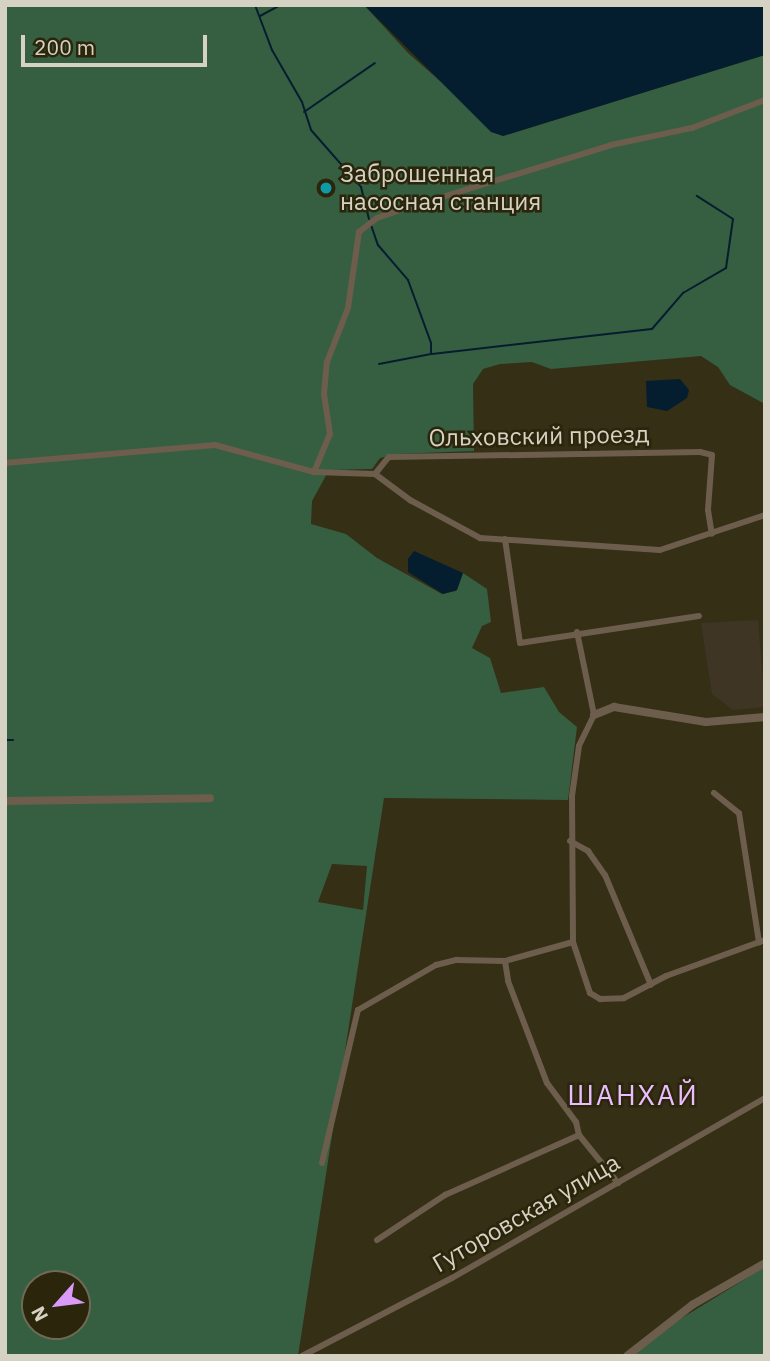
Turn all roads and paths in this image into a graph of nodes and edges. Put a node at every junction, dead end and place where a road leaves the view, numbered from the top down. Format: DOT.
graph roads {
  1 [pos="765,100"];
  2 [pos="5,463"];
  3 [pos="314,472"];
  4 [pos="375,474"];
  5 [pos="765,515"];
  6 [pos="712,534"];
  7 [pos="505,539"];
  8 [pos="699,616"];
  9 [pos="577,632"];
  10 [pos="594,715"];
  11 [pos="765,717"];
  12 [pos="714,793"];
  13 [pos="210,798"];
  14 [pos="5,801"];
  15 [pos="570,841"];
  16 [pos="762,941"];
  17 [pos="573,942"];
  18 [pos="505,961"];
  19 [pos="651,985"];
  20 [pos="765,1098"];
  21 [pos="579,1135"];
  22 [pos="322,1163"];
  23 [pos="618,1183"];
  24 [pos="377,1240"];
  25 [pos="765,1263"];
  26 [pos="302,1356"];
  27 [pos="626,1356"];
  1 -- 3 [label="street"];
  2 -- 3 [label="street"];
  3 -- 4 [label="street"];
  4 -- 6 [label="street, Ольховский проезд"];
  4 -- 7 [label="street"];
  5 -- 6 [label="street"];
  6 -- 7 [label="street"];
  7 -- 9 [label="street"];
  8 -- 9 [label="street"];
  9 -- 10 [label="street"];
  10 -- 11 [label="street"];
  10 -- 15 [label="street"];
  12 -- 16 [label="street"];
  13 -- 14 [label="street"];
  15 -- 17 [label="street"];
  15 -- 19 [label="street"];
  16 -- 19 [label="street"];
  17 -- 18 [label="street"];
  17 -- 19 [label="street"];
  18 -- 21 [label="street"];
  18 -- 22 [label="street"];
  20 -- 23 [label="street, Гуторовская улица"];
  21 -- 23 [label="street"];
  21 -- 24 [label="street"];
  23 -- 26 [label="street, Гуторовская улица"];
  25 -- 27 [label="street"];
}
